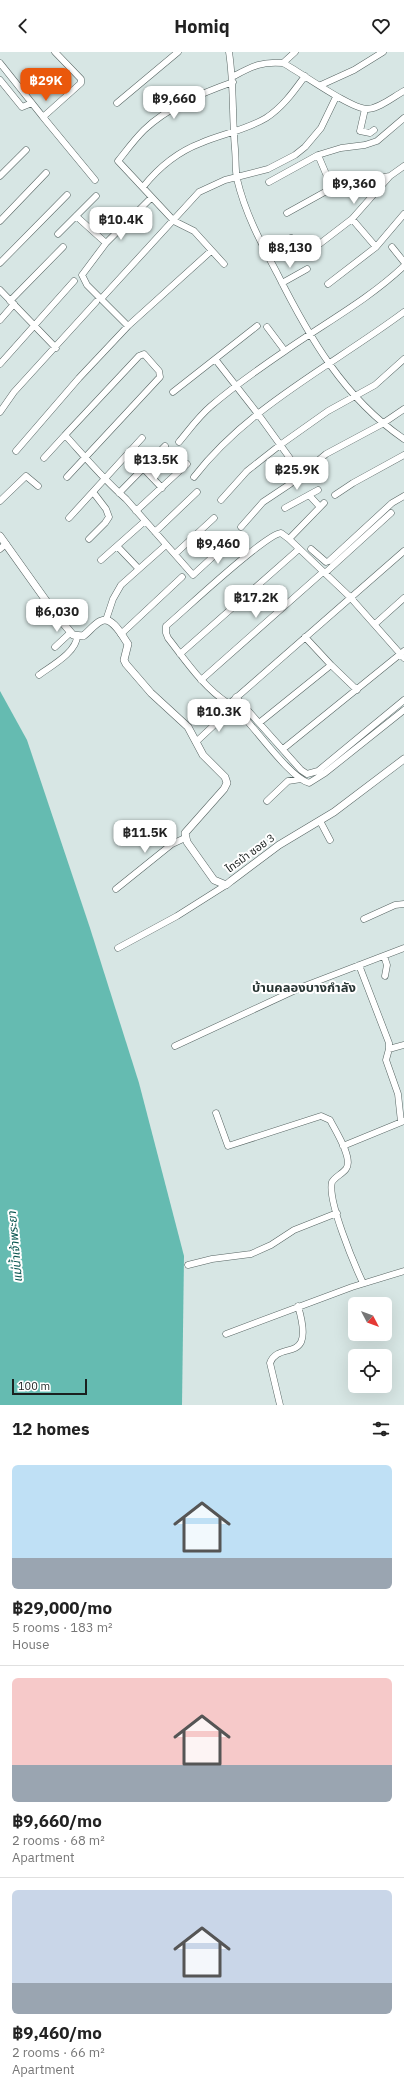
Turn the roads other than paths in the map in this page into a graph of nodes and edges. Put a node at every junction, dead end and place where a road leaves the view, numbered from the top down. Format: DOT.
graph roads {
  1 [pos="56,52"];
  2 [pos="178,52"];
  3 [pos="229,52"];
  4 [pos="295,52"];
  5 [pos="382,52"];
  6 [pos="0,63"];
  7 [pos="283,63"];
  8 [pos="305,76"];
  9 [pos="232,79"];
  10 [pos="0,80"];
  11 [pos="321,85"];
  12 [pos="404,91"];
  13 [pos="336,97"];
  14 [pos="117,103"];
  15 [pos="32,104"];
  16 [pos="365,109"];
  17 [pos="43,117"];
  18 [pos="404,118"];
  19 [pos="374,130"];
  20 [pos="234,132"];
  21 [pos="26,150"];
  22 [pos="318,155"];
  23 [pos="404,166"];
  24 [pos="46,173"];
  25 [pos="0,176"];
  26 [pos="390,176"];
  27 [pos="237,178"];
  28 [pos="374,179"];
  29 [pos="96,180"];
  30 [pos="269,182"];
  31 [pos="143,187"];
  32 [pos="332,188"];
  33 [pos="379,191"];
  34 [pos="67,196"];
  35 [pos="96,196"];
  36 [pos="151,198"];
  37 [pos="287,213"];
  38 [pos="404,214"];
  39 [pos="76,216"];
  40 [pos="352,219"];
  41 [pos="0,221"];
  42 [pos="174,221"];
  43 [pos="58,234"];
  44 [pos="291,238"];
  45 [pos="106,243"];
  46 [pos="63,247"];
  47 [pos="376,247"];
  48 [pos="392,247"];
  49 [pos="211,251"];
  50 [pos="265,251"];
  51 [pos="309,252"];
  52 [pos="404,262"];
  53 [pos="0,263"];
  54 [pos="224,264"];
  55 [pos="404,266"];
  56 [pos="307,269"];
  57 [pos="74,281"];
  58 [pos="282,284"];
  59 [pos="328,284"];
  60 [pos="0,290"];
  61 [pos="99,300"];
  62 [pos="12,302"];
  63 [pos="404,312"];
  64 [pos="0,320"];
  65 [pos="34,326"];
  66 [pos="128,326"];
  67 [pos="257,326"];
  68 [pos="268,327"];
  69 [pos="309,335"];
  70 [pos="56,348"];
  71 [pos="285,351"];
  72 [pos="215,359"];
  73 [pos="404,359"];
  74 [pos="0,364"];
  75 [pos="329,364"];
  76 [pos="236,386"];
  77 [pos="173,392"];
  78 [pos="354,396"];
  79 [pos="404,409"];
  80 [pos="0,412"];
  81 [pos="258,414"];
  82 [pos="382,424"];
  83 [pos="65,435"];
  84 [pos="142,438"];
  85 [pos="404,439"];
  86 [pos="179,442"];
  87 [pos="280,445"];
  88 [pos="165,446"];
  89 [pos="16,451"];
  90 [pos="404,455"];
  91 [pos="85,457"];
  92 [pos="44,458"];
  93 [pos="188,464"];
  94 [pos="143,468"];
  95 [pos="302,475"];
  96 [pos="67,477"];
  97 [pos="194,477"];
  98 [pos="105,478"];
  99 [pos="38,486"];
  100 [pos="162,488"];
  101 [pos="318,490"];
  102 [pos="93,492"];
  103 [pos="197,492"];
  104 [pos="119,493"];
  105 [pos="309,495"];
  106 [pos="335,495"];
  107 [pos="404,496"];
  108 [pos="221,500"];
  109 [pos="0,501"];
  110 [pos="285,508"];
  111 [pos="136,511"];
  112 [pos="391,513"];
  113 [pos="69,518"];
  114 [pos="214,518"];
  115 [pos="145,521"];
  116 [pos="241,527"];
  117 [pos="155,532"];
  118 [pos="0,536"];
  119 [pos="89,539"];
  120 [pos="289,539"];
  121 [pos="231,540"];
  122 [pos="166,545"];
  123 [pos="117,546"];
  124 [pos="3,547"];
  125 [pos="299,549"];
  126 [pos="311,549"];
  127 [pos="404,551"];
  128 [pos="175,554"];
  129 [pos="101,560"];
  130 [pos="138,568"];
  131 [pos="324,573"];
  132 [pos="182,577"];
  133 [pos="350,597"];
  134 [pos="404,598"];
  135 [pos="106,620"];
  136 [pos="375,624"];
  137 [pos="122,634"];
  138 [pos="73,635"];
  139 [pos="305,637"];
  140 [pos="55,647"];
  141 [pos="180,654"];
  142 [pos="403,654"];
  143 [pos="331,665"];
  144 [pos="39,675"];
  145 [pos="201,680"];
  146 [pos="357,690"];
  147 [pos="236,697"];
  148 [pos="404,700"];
  149 [pos="404,710"];
  150 [pos="259,723"];
  151 [pos="196,742"];
  152 [pos="283,749"];
  153 [pos="404,759"];
  154 [pos="301,779"];
  155 [pos="267,801"];
  156 [pos="320,821"];
  157 [pos="185,838"];
  158 [pos="330,840"];
  159 [pos="226,885"];
  160 [pos="116,889"];
  161 [pos="404,904"];
  162 [pos="364,919"];
  163 [pos="118,948"];
  164 [pos="404,948"];
  165 [pos="384,956"];
  166 [pos="359,965"];
  167 [pos="385,976"];
  168 [pos="404,1045"];
  169 [pos="175,1046"];
  170 [pos="389,1049"];
  171 [pos="216,1113"];
  172 [pos="402,1121"];
  173 [pos="343,1146"];
  174 [pos="337,1213"];
  175 [pos="188,1265"];
  176 [pos="404,1271"];
  177 [pos="363,1283"];
  178 [pos="298,1306"];
  179 [pos="226,1334"];
  180 [pos="280,1405"];
  1 -- 17 [label="street"];
  2 -- 14 [label="street"];
  3 -- 9 [label="street"];
  4 -- 7 [label="street"];
  5 -- 11 [label="street"];
  6 -- 15 [label="street"];
  7 -- 8 [label="street"];
  7 -- 9 [label="street"];
  8 -- 11 [label="street"];
  8 -- 20 [label="street"];
  9 -- 20 [label="street"];
  9 -- 31 [label="street"];
  10 -- 15 [label="street"];
  11 -- 13 [label="street"];
  12 -- 16 [label="street"];
  13 -- 16 [label="street"];
  13 -- 27 [label="street"];
  15 -- 17 [label="street"];
  16 -- 19 [label="street"];
  17 -- 29 [label="street"];
  18 -- 22 [label="street"];
  20 -- 27 [label="street"];
  20 -- 31 [label="street"];
  21 -- 25 [label="street"];
  22 -- 30 [label="street"];
  22 -- 32 [label="street"];
  23 -- 26 [label="street"];
  24 -- 41 [label="street"];
  26 -- 28 [label="street"];
  26 -- 33 [label="street"];
  27 -- 42 [label="street"];
  27 -- 50 [label="street"];
  28 -- 32 [label="street"];
  28 -- 33 [label="street"];
  31 -- 36 [label="street"];
  32 -- 37 [label="street"];
  33 -- 40 [label="street"];
  34 -- 53 [label="street"];
  35 -- 39 [label="street"];
  36 -- 42 [label="street"];
  36 -- 45 [label="street"];
  38 -- 47 [label="street"];
  39 -- 43 [label="street"];
  39 -- 45 [label="street"];
  40 -- 47 [label="street"];
  40 -- 51 [label="street"];
  42 -- 49 [label="street"];
  42 -- 61 [label="street"];
  44 -- 50 [label="street"];
  45 -- 61 [label="street"];
  46 -- 62 [label="street"];
  47 -- 59 [label="street"];
  48 -- 52 [label="street"];
  49 -- 54 [label="street"];
  49 -- 66 [label="street"];
  50 -- 58 [label="street"];
  55 -- 69 [label="street"];
  56 -- 58 [label="street"];
  57 -- 65 [label="street"];
  58 -- 69 [label="street"];
  60 -- 62 [label="street"];
  61 -- 66 [label="street"];
  61 -- 70 [label="street"];
  62 -- 64 [label="street"];
  62 -- 65 [label="street"];
  63 -- 75 [label="street"];
  65 -- 70 [label="street"];
  65 -- 74 [label="street"];
  66 -- 89 [label="street"];
  67 -- 72 [label="street"];
  68 -- 71 [label="street"];
  69 -- 71 [label="street"];
  69 -- 75 [label="street"];
  70 -- 80 [label="street"];
  71 -- 76 [label="street"];
  72 -- 76 [label="street"];
  72 -- 77 [label="street"];
  73 -- 78 [label="street"];
  75 -- 78 [label="street"];
  75 -- 81 [label="street"];
  76 -- 81 [label="street"];
  76 -- 86 [label="street"];
  78 -- 82 [label="street"];
  78 -- 87 [label="street"];
  79 -- 82 [label="street"];
  81 -- 87 [label="street"];
  81 -- 97 [label="street"];
  82 -- 85 [label="street"];
  82 -- 95 [label="street"];
  83 -- 91 [label="street"];
  83 -- 91 [label="street"];
  83 -- 92 [label="street"];
  84 -- 98 [label="street"];
  87 -- 95 [label="street"];
  87 -- 108 [label="street"];
  88 -- 94 [label="street"];
  90 -- 106 [label="street"];
  91 -- 96 [label="street"];
  91 -- 98 [label="street"];
  93 -- 100 [label="street"];
  94 -- 100 [label="street"];
  94 -- 104 [label="street"];
  95 -- 116 [label="street"];
  98 -- 102 [label="street"];
  98 -- 104 [label="street"];
  99 -- 109 [label="street"];
  100 -- 111 [label="street"];
  101 -- 105 [label="street"];
  102 -- 113 [label="street"];
  102 -- 119 [label="street"];
  103 -- 117 [label="street"];
  104 -- 111 [label="street"];
  105 -- 110 [label="street"];
  105 -- 120 [label="street"];
  107 -- 126 [label="street"];
  111 -- 115 [label="street"];
  112 -- 131 [label="street"];
  114 -- 128 [label="street"];
  115 -- 117 [label="street"];
  115 -- 123 [label="street"];
  117 -- 122 [label="street"];
  118 -- 124 [label="street"];
  120 -- 125 [label="street"];
  120 -- 141 [label="street"];
  121 -- 128 [label="street"];
  122 -- 128 [label="street"];
  122 -- 130 [label="street"];
  123 -- 129 [label="street"];
  123 -- 130 [label="street"];
  124 -- 138 [label="street"];
  125 -- 131 [label="street"];
  125 -- 141 [label="street"];
  127 -- 133 [label="street"];
  130 -- 135 [label="street"];
  131 -- 133 [label="street"];
  131 -- 145 [label="street"];
  132 -- 137 [label="street"];
  133 -- 136 [label="street"];
  133 -- 139 [label="street"];
  134 -- 136 [label="street"];
  135 -- 137 [label="street"];
  135 -- 138 [label="street"];
  136 -- 142 [label="street"];
  137 -- 151 [label="street"];
  138 -- 140 [label="street"];
  138 -- 144 [label="street"];
  139 -- 143 [label="street"];
  139 -- 147 [label="street"];
  141 -- 145 [label="street"];
  142 -- 146 [label="street"];
  143 -- 146 [label="street"];
  143 -- 150 [label="street"];
  145 -- 147 [label="street"];
  146 -- 152 [label="street"];
  147 -- 150 [label="street"];
  148 -- 152 [label="street"];
  149 -- 154 [label="street"];
  150 -- 152 [label="street"];
  151 -- 154 [label="street"];
  151 -- 157 [label="street"];
  153 -- 156 [label="street, ไทรม้า ซอย 3"];
  154 -- 155 [label="street"];
  156 -- 158 [label="street"];
  156 -- 159 [label="street, ไทรม้า ซอย 3"];
  157 -- 159 [label="street, ไทรม้า ซอย 3"];
  157 -- 160 [label="street"];
  159 -- 163 [label="street"];
  161 -- 162 [label="street"];
  164 -- 165 [label="street"];
  165 -- 166 [label="street"];
  165 -- 167 [label="street"];
  166 -- 169 [label="street"];
  166 -- 170 [label="street"];
  168 -- 170 [label="street"];
  170 -- 172 [label="street"];
  171 -- 173 [label="street"];
  172 -- 173 [label="street"];
  173 -- 174 [label="street"];
  174 -- 175 [label="street"];
  174 -- 177 [label="street"];
  176 -- 177 [label="street"];
  177 -- 178 [label="street"];
  178 -- 179 [label="street"];
  178 -- 180 [label="street"];
}
